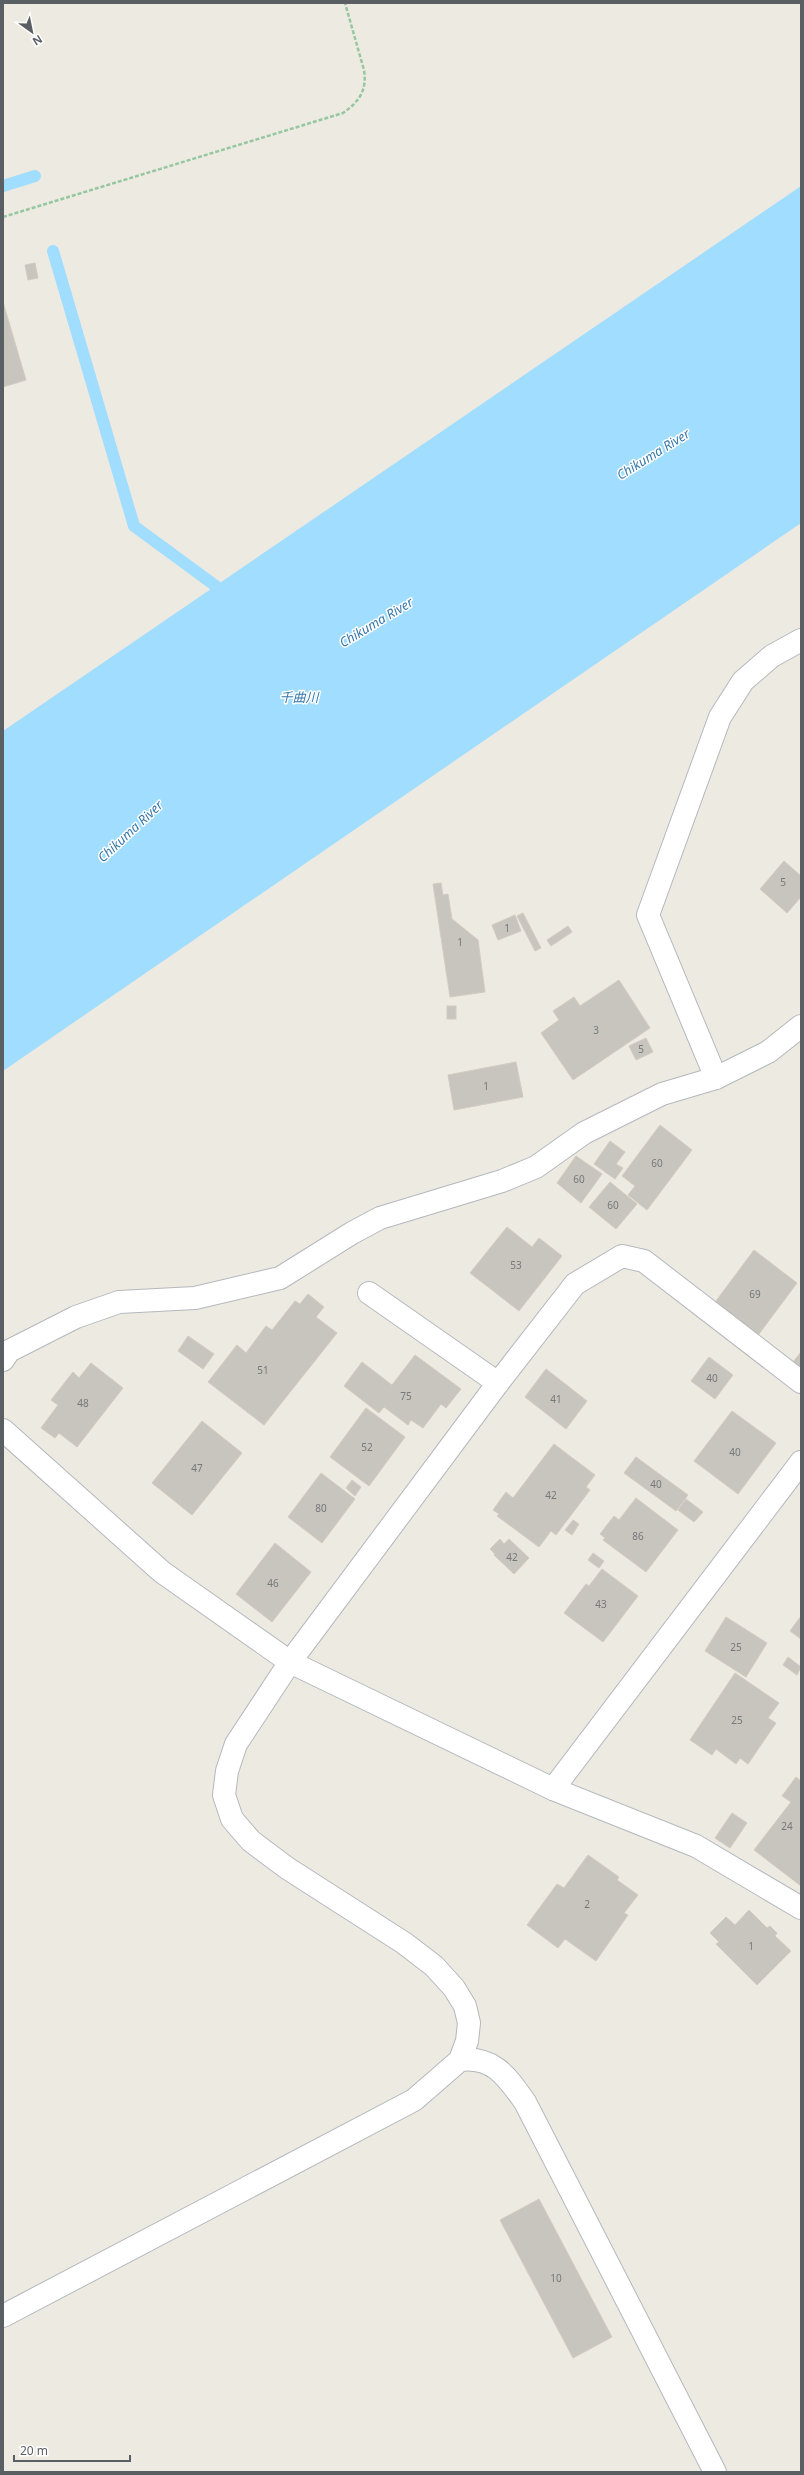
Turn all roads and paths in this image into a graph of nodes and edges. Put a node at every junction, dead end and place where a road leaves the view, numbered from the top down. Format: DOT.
graph roads {
  1 [pos="345,3"];
  2 [pos="3,217"];
  3 [pos="801,640"];
  4 [pos="801,1026"];
  5 [pos="716,1078"];
  6 [pos="369,1293"];
  7 [pos="3,1360"];
  8 [pos="801,1382"];
  9 [pos="498,1383"];
  10 [pos="3,1430"];
  11 [pos="801,1462"];
  12 [pos="290,1662"];
  13 [pos="553,1789"];
  14 [pos="801,1908"];
  15 [pos="460,2060"];
  16 [pos="3,2316"];
  17 [pos="715,2472"];
  1 -- 2 [label="path"];
  3 -- 5 [label="street"];
  4 -- 5 [label="street"];
  5 -- 7 [label="street"];
  6 -- 9 [label="street"];
  8 -- 9 [label="street"];
  9 -- 12 [label="street"];
  10 -- 12 [label="street"];
  11 -- 13 [label="street"];
  12 -- 13 [label="street"];
  12 -- 15 [label="street"];
  13 -- 14 [label="street"];
  15 -- 16 [label="street"];
  15 -- 17 [label="street"];
}
